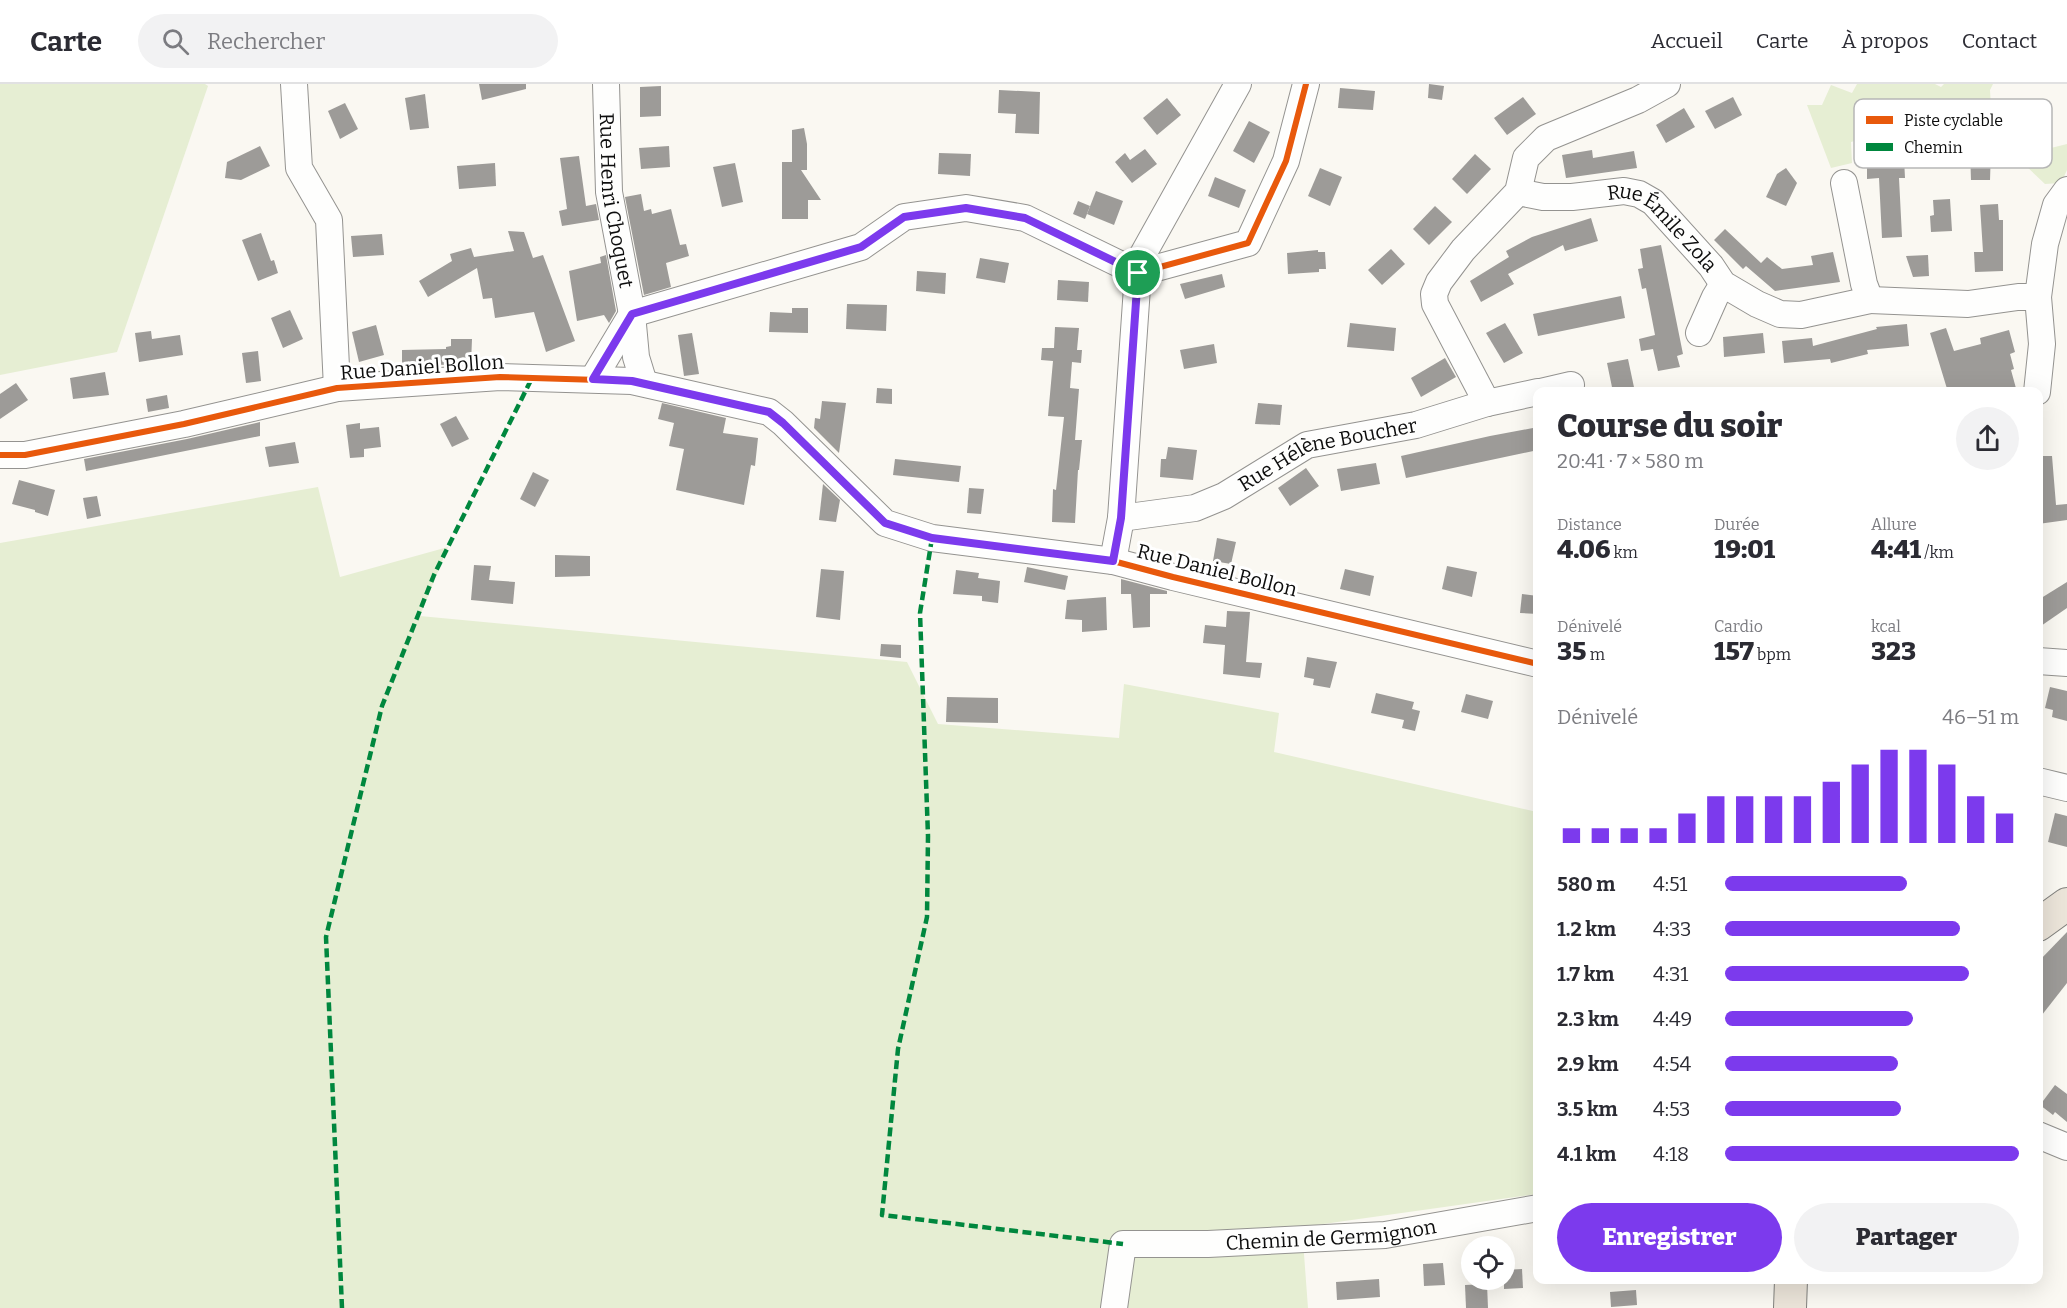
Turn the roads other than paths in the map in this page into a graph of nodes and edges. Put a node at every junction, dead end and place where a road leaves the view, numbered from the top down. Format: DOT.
graph roads {
  1 [pos="294,84"];
  2 [pos="606,84"];
  3 [pos="1238,84"];
  4 [pos="1306,84"];
  5 [pos="1667,84"];
  6 [pos="1844,183"];
  7 [pos="1518,192"];
  8 [pos="2066,194"];
  9 [pos="1138,273"];
  10 [pos="1723,284"];
  11 [pos="2038,297"];
  12 [pos="1870,300"];
  13 [pos="632,314"];
  14 [pos="1699,333"];
  15 [pos="593,379"];
  16 [pos="644,383"];
  17 [pos="1571,385"];
  18 [pos="1562,387"];
  19 [pos="2038,387"];
  20 [pos="337,388"];
  21 [pos="1533,393"];
  22 [pos="1487,403"];
  23 [pos="0,455"];
  24 [pos="1121,518"];
  25 [pos="1113,561"];
  26 [pos="2043,661"];
  27 [pos="1533,663"];
  28 [pos="2067,663"];
  29 [pos="2043,781"];
  30 [pos="2067,788"];
  31 [pos="2067,904"];
  32 [pos="2043,921"];
  33 [pos="2043,1137"];
  34 [pos="2067,1147"];
  35 [pos="1533,1209"];
  36 [pos="1791,1284"];
  37 [pos="1114,1308"];
  38 [pos="1790,1308"];
  1 -- 20 [label="street"];
  2 -- 13 [label="street, Rue Henri Choquet"];
  3 -- 9 [label="street"];
  4 -- 9 [label="street"];
  5 -- 7 [label="street"];
  6 -- 12 [label="street"];
  7 -- 10 [label="street, Rue Émile Zola"];
  7 -- 22 [label="street"];
  8 -- 11 [label="street"];
  9 -- 13 [label="street"];
  9 -- 24 [label="street"];
  10 -- 12 [label="street, Rue Émile Zola"];
  10 -- 14 [label="street, Rue Émile Zola"];
  11 -- 12 [label="street, Rue Émile Zola"];
  11 -- 19 [label="street"];
  13 -- 15 [label="street, Rue Henri Choquet"];
  13 -- 16 [label="street, Rue Henri Choquet"];
  15 -- 16 [label="street, Rue Daniel Bollon"];
  15 -- 20 [label="street, Rue Daniel Bollon"];
  16 -- 25 [label="street, Rue Daniel Bollon"];
  17 -- 18 [label="street, Rue Hélène Boucher"];
  20 -- 23 [label="street, Rue Daniel Bollon"];
  21 -- 22 [label="street, Rue Hélène Boucher"];
  22 -- 24 [label="street, Rue Hélène Boucher"];
  24 -- 25 [label="street"];
  25 -- 27 [label="street, Rue Daniel Bollon"];
  26 -- 28 [label="street"];
  29 -- 30 [label="street"];
  31 -- 32 [label="main road"];
  33 -- 34 [label="street"];
  35 -- 37 [label="street, Chemin de Germignon"];
  36 -- 38 [label="main road"];
}
